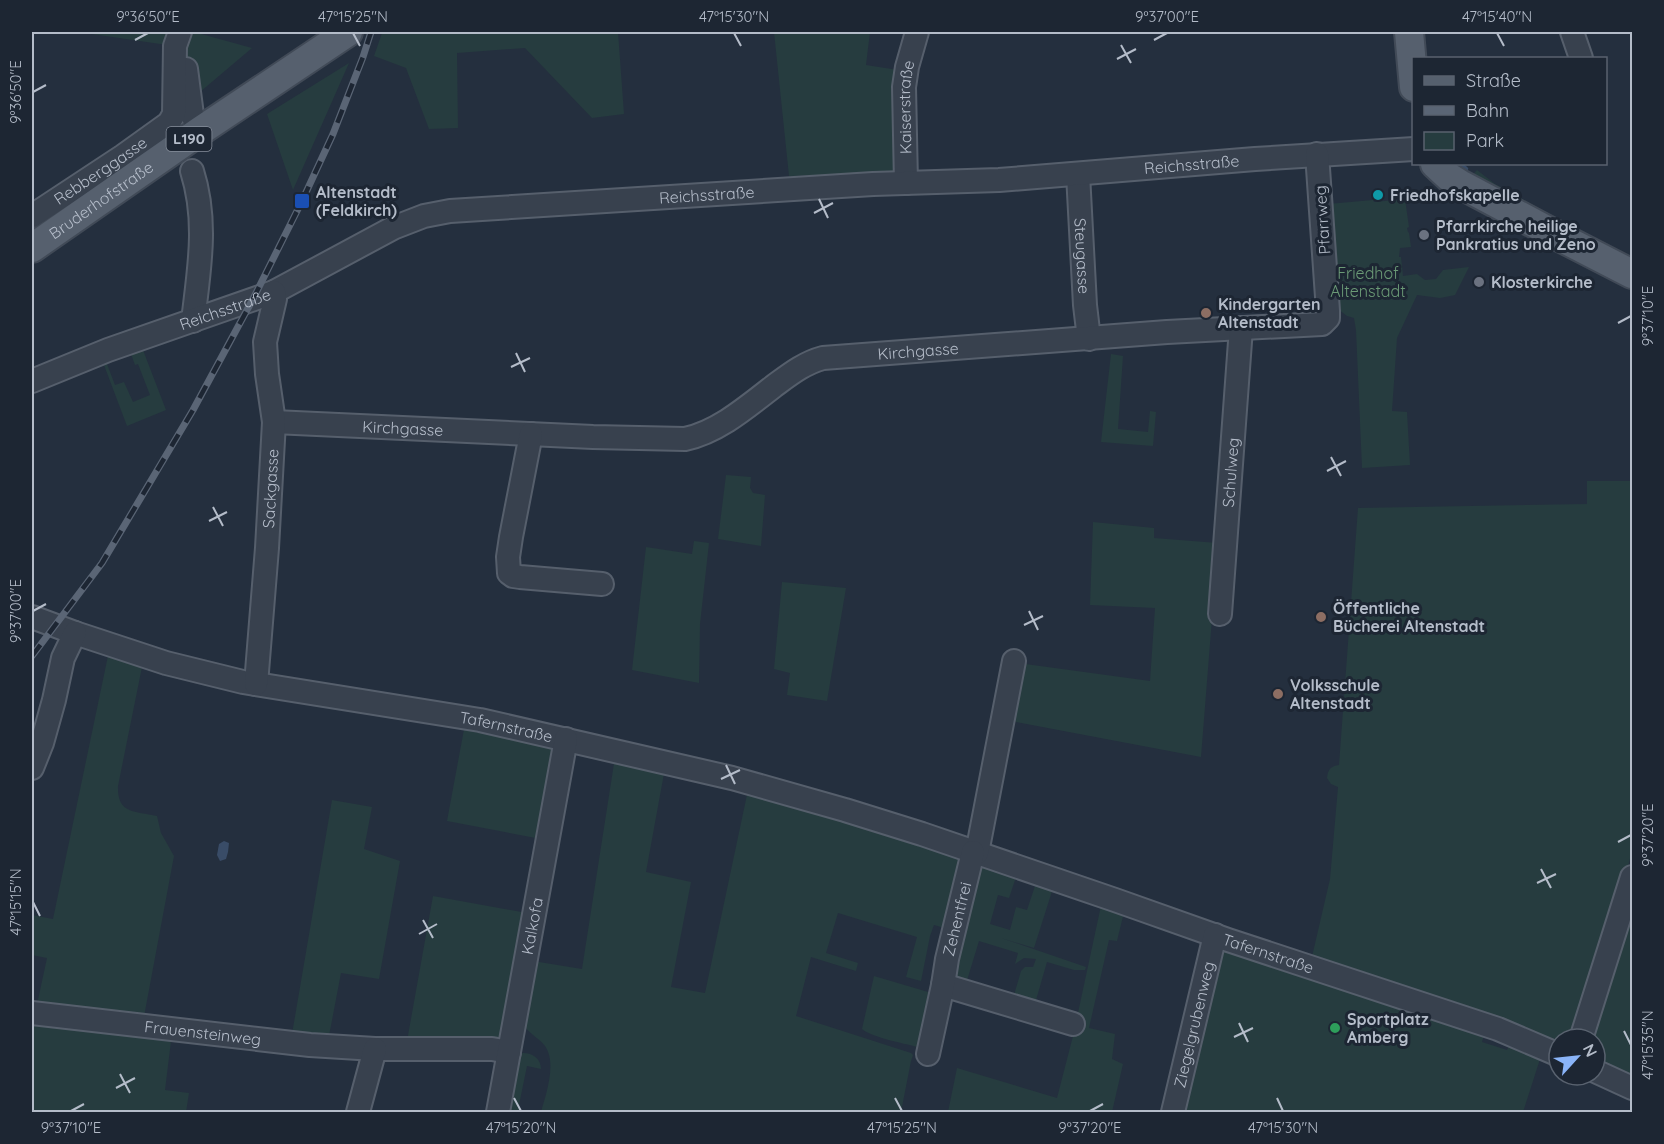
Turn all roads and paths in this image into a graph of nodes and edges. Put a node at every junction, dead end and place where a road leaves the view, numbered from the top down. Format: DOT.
graph roads {
  1 [pos="180,32"];
  2 [pos="187,32"];
  3 [pos="348,32"];
  4 [pos="917,32"];
  5 [pos="1409,32"];
  6 [pos="1572,32"];
  7 [pos="1581,57"];
  8 [pos="1412,73"];
  9 [pos="200,131"];
  10 [pos="1412,149"];
  11 [pos="1317,154"];
  12 [pos="1436,165"];
  13 [pos="192,171"];
  14 [pos="1078,174"];
  15 [pos="906,183"];
  16 [pos="32,216"];
  17 [pos="32,248"];
  18 [pos="1632,274"];
  19 [pos="274,292"];
  20 [pos="193,321"];
  21 [pos="1326,322"];
  22 [pos="1241,328"];
  23 [pos="1089,339"];
  24 [pos="32,381"];
  25 [pos="274,422"];
  26 [pos="531,434"];
  27 [pos="602,584"];
  28 [pos="1220,614"];
  29 [pos="32,617"];
  30 [pos="75,633"];
  31 [pos="1014,661"];
  32 [pos="256,684"];
  33 [pos="566,739"];
  34 [pos="32,768"];
  35 [pos="975,853"];
  36 [pos="1632,877"];
  37 [pos="1215,935"];
  38 [pos="944,986"];
  39 [pos="32,1013"];
  40 [pos="1073,1024"];
  41 [pos="1585,1027"];
  42 [pos="375,1049"];
  43 [pos="1547,1050"];
  44 [pos="509,1052"];
  45 [pos="928,1054"];
  46 [pos="1607,1077"];
  47 [pos="1632,1088"];
  48 [pos="358,1113"];
  49 [pos="498,1113"];
  50 [pos="1173,1113"];
  1 -- 16 [label="street, Rebberggasse"];
  2 -- 9 [label="street"];
  3 -- 9 [label="main road, Bruderhofstraße / L190"];
  4 -- 15 [label="street, Kaiserstraße"];
  5 -- 8 [label="main road"];
  6 -- 7 [label="street"];
  9 -- 17 [label="main road, Bruderhofstraße / L190"];
  10 -- 11 [label="street, Reichsstraße"];
  11 -- 14 [label="street, Reichsstraße"];
  11 -- 21 [label="street, Pfarrweg"];
  12 -- 18 [label="main road"];
  13 -- 20 [label="street"];
  14 -- 15 [label="street, Reichsstraße"];
  14 -- 23 [label="street, Steugasse"];
  15 -- 19 [label="street, Reichsstraße"];
  19 -- 20 [label="street, Reichsstraße"];
  19 -- 25 [label="street, Sackgasse"];
  20 -- 24 [label="street, Reichsstraße"];
  21 -- 22 [label="street, Kirchgasse"];
  22 -- 23 [label="street, Kirchgasse"];
  22 -- 28 [label="street, Schulweg"];
  23 -- 26 [label="street, Kirchgasse"];
  25 -- 26 [label="street, Kirchgasse"];
  25 -- 32 [label="street, Sackgasse"];
  26 -- 27 [label="street"];
  29 -- 30 [label="street, Tafernstraße"];
  30 -- 32 [label="street, Tafernstraße"];
  30 -- 34 [label="street"];
  31 -- 35 [label="street"];
  32 -- 33 [label="street, Tafernstraße"];
  33 -- 35 [label="street, Tafernstraße"];
  33 -- 44 [label="street, Kalkofa"];
  35 -- 37 [label="street, Tafernstraße"];
  35 -- 38 [label="street, Zehentfrei"];
  36 -- 41 [label="street"];
  37 -- 43 [label="street, Tafernstraße"];
  37 -- 50 [label="street, Ziegelgrubenweg"];
  38 -- 40 [label="street"];
  38 -- 45 [label="street, Zehentfrei"];
  39 -- 42 [label="street, Frauensteinweg"];
  42 -- 44 [label="street, Frauensteinweg"];
  42 -- 48 [label="street"];
  44 -- 49 [label="street, Kalkofa"];
  46 -- 47 [label="street"];
}
